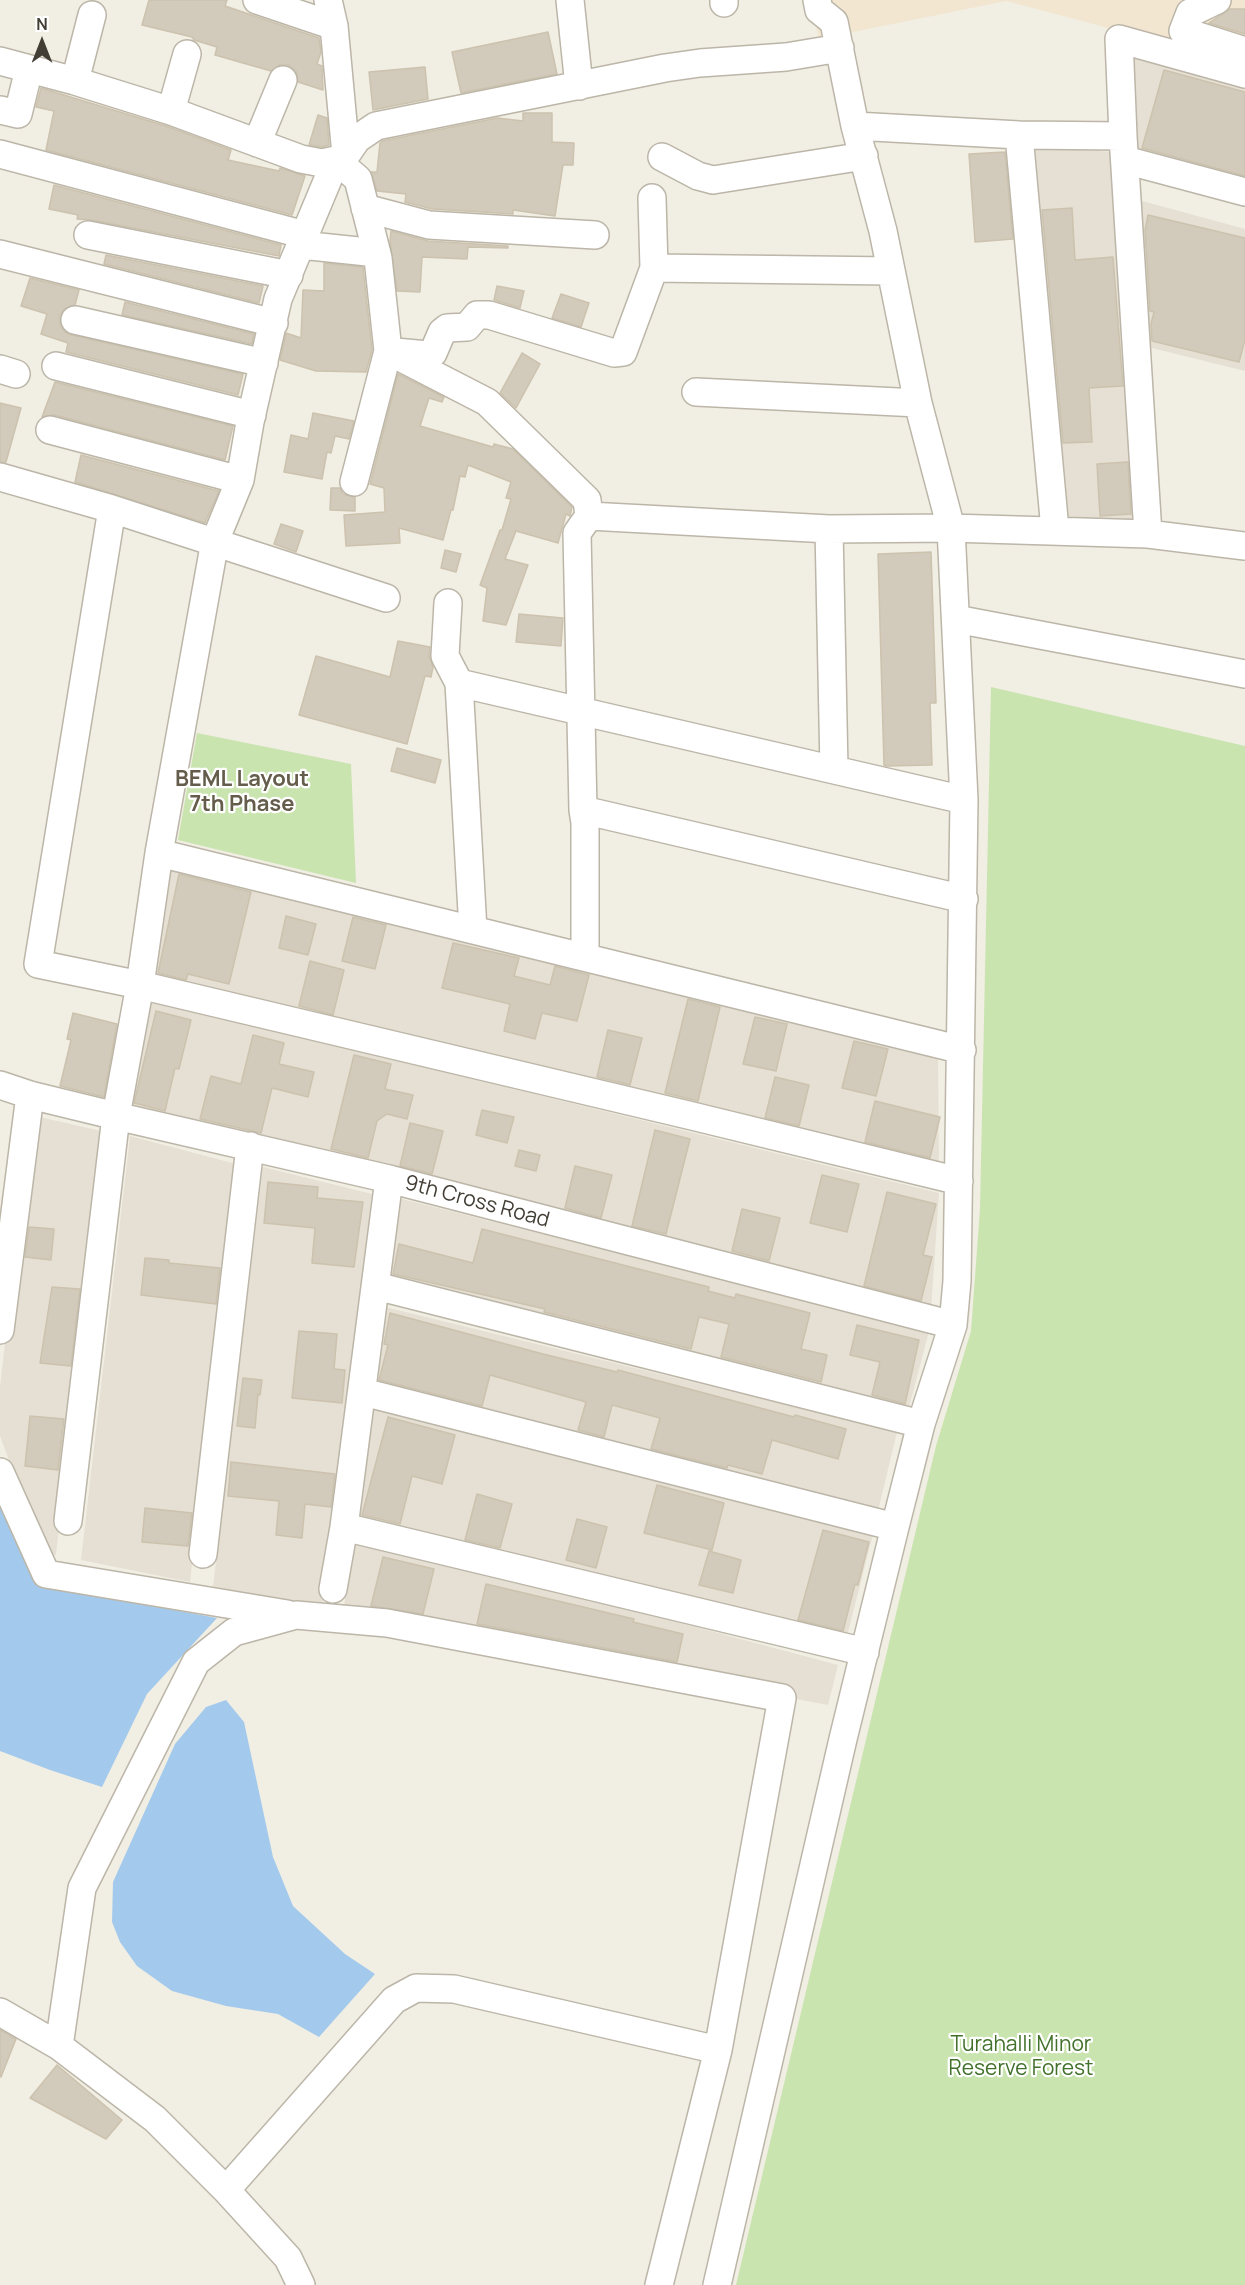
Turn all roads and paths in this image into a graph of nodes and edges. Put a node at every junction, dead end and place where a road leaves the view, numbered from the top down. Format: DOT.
graph roads {
  1 [pos="257,0"];
  2 [pos="570,0"];
  3 [pos="817,0"];
  4 [pos="1216,0"];
  5 [pos="331,13"];
  6 [pos="92,15"];
  7 [pos="838,23"];
  8 [pos="1245,51"];
  9 [pos="187,54"];
  10 [pos="0,61"];
  11 [pos="29,69"];
  12 [pos="1245,74"];
  13 [pos="283,80"];
  14 [pos="75,81"];
  15 [pos="579,86"];
  16 [pos="0,110"];
  17 [pos="171,111"];
  18 [pos="855,126"];
  19 [pos="1019,135"];
  20 [pos="257,143"];
  21 [pos="1124,148"];
  22 [pos="0,154"];
  23 [pos="864,156"];
  24 [pos="341,157"];
  25 [pos="662,157"];
  26 [pos="1245,192"];
  27 [pos="652,198"];
  28 [pos="365,208"];
  29 [pos="595,235"];
  30 [pos="88,236"];
  31 [pos="303,240"];
  32 [pos="0,254"];
  33 [pos="376,254"];
  34 [pos="654,268"];
  35 [pos="891,272"];
  36 [pos="289,275"];
  37 [pos="75,320"];
  38 [pos="274,323"];
  39 [pos="388,351"];
  40 [pos="264,363"];
  41 [pos="56,366"];
  42 [pos="696,392"];
  43 [pos="918,403"];
  44 [pos="252,415"];
  45 [pos="50,430"];
  46 [pos="0,477"];
  47 [pos="240,480"];
  48 [pos="354,482"];
  49 [pos="112,509"];
  50 [pos="589,516"];
  51 [pos="951,528"];
  52 [pos="829,529"];
  53 [pos="1055,530"];
  54 [pos="1148,534"];
  55 [pos="215,541"];
  56 [pos="1245,546"];
  57 [pos="386,598"];
  58 [pos="448,603"];
  59 [pos="956,619"];
  60 [pos="1245,674"];
  61 [pos="459,683"];
  62 [pos="582,710"];
  63 [pos="834,769"];
  64 [pos="964,800"];
  65 [pos="583,810"];
  66 [pos="159,853"];
  67 [pos="964,899"];
  68 [pos="472,930"];
  69 [pos="585,957"];
  70 [pos="140,985"];
  71 [pos="962,1050"];
  72 [pos="0,1085"];
  73 [pos="30,1095"];
  74 [pos="116,1116"];
  75 [pos="250,1146"];
  76 [pos="389,1179"];
  77 [pos="959,1181"];
  78 [pos="376,1286"];
  79 [pos="953,1325"];
  80 [pos="0,1330"];
  81 [pos="363,1392"];
  82 [pos="921,1424"];
  83 [pos="0,1472"];
  84 [pos="68,1521"];
  85 [pos="344,1527"];
  86 [pos="895,1527"];
  87 [pos="203,1554"];
  88 [pos="333,1589"];
  89 [pos="296,1615"];
  90 [pos="865,1652"];
  91 [pos="0,2012"];
  92 [pos="59,2046"];
  93 [pos="718,2050"];
  94 [pos="226,2190"];
  95 [pos="301,2285"];
  96 [pos="659,2285"];
  97 [pos="717,2285"];
  1 -- 5 [label="street"];
  2 -- 15 [label="street"];
  3 -- 7 [label="street"];
  4 -- 8 [label="street"];
  5 -- 24 [label="street"];
  6 -- 14 [label="street"];
  7 -- 15 [label="street"];
  7 -- 18 [label="street"];
  9 -- 17 [label="street"];
  10 -- 11 [label="street"];
  11 -- 14 [label="street"];
  11 -- 16 [label="street"];
  12 -- 21 [label="street"];
  13 -- 20 [label="street"];
  14 -- 17 [label="street"];
  15 -- 24 [label="street"];
  17 -- 20 [label="street"];
  18 -- 19 [label="street"];
  18 -- 23 [label="street"];
  19 -- 21 [label="street"];
  19 -- 53 [label="street"];
  20 -- 24 [label="street"];
  21 -- 26 [label="street"];
  21 -- 54 [label="street"];
  22 -- 31 [label="street"];
  23 -- 25 [label="street"];
  23 -- 35 [label="street"];
  24 -- 28 [label="street"];
  24 -- 31 [label="street"];
  27 -- 34 [label="street"];
  28 -- 29 [label="street"];
  28 -- 33 [label="street"];
  30 -- 36 [label="street"];
  31 -- 33 [label="street"];
  31 -- 36 [label="street"];
  32 -- 38 [label="street"];
  33 -- 39 [label="street"];
  34 -- 35 [label="street"];
  34 -- 39 [label="street"];
  35 -- 43 [label="street"];
  36 -- 38 [label="street"];
  37 -- 40 [label="street"];
  38 -- 40 [label="street"];
  39 -- 48 [label="street"];
  39 -- 50 [label="street"];
  40 -- 44 [label="street"];
  41 -- 44 [label="street"];
  42 -- 43 [label="street"];
  43 -- 51 [label="street"];
  44 -- 47 [label="street"];
  45 -- 47 [label="street"];
  46 -- 49 [label="street"];
  47 -- 55 [label="street"];
  49 -- 55 [label="street"];
  49 -- 70 [label="street"];
  50 -- 52 [label="street"];
  50 -- 62 [label="street"];
  51 -- 52 [label="street"];
  51 -- 53 [label="street"];
  51 -- 59 [label="street"];
  52 -- 63 [label="street"];
  53 -- 54 [label="street"];
  54 -- 56 [label="street"];
  55 -- 57 [label="street"];
  55 -- 66 [label="street"];
  58 -- 61 [label="street"];
  59 -- 60 [label="street"];
  59 -- 64 [label="street"];
  61 -- 62 [label="street"];
  61 -- 68 [label="street"];
  62 -- 63 [label="street"];
  62 -- 65 [label="street"];
  63 -- 64 [label="street"];
  64 -- 67 [label="street"];
  65 -- 67 [label="street"];
  65 -- 69 [label="street"];
  66 -- 68 [label="street"];
  66 -- 70 [label="street"];
  67 -- 71 [label="street"];
  68 -- 69 [label="street"];
  69 -- 71 [label="street"];
  70 -- 74 [label="street"];
  70 -- 77 [label="street"];
  71 -- 77 [label="street"];
  72 -- 73 [label="street, 9th Cross Road"];
  73 -- 74 [label="street, 9th Cross Road"];
  73 -- 80 [label="street"];
  74 -- 75 [label="street, 9th Cross Road"];
  74 -- 84 [label="street"];
  75 -- 76 [label="street, 9th Cross Road"];
  75 -- 87 [label="street"];
  76 -- 78 [label="street"];
  76 -- 79 [label="street, 9th Cross Road"];
  77 -- 79 [label="street"];
  78 -- 81 [label="street"];
  78 -- 82 [label="street"];
  79 -- 82 [label="street"];
  81 -- 85 [label="street"];
  81 -- 86 [label="street"];
  82 -- 86 [label="street"];
  83 -- 89 [label="street"];
  85 -- 88 [label="street"];
  85 -- 90 [label="street"];
  86 -- 90 [label="street"];
  89 -- 92 [label="street"];
  89 -- 93 [label="street"];
  90 -- 97 [label="street"];
  91 -- 92 [label="street"];
  92 -- 94 [label="street"];
  93 -- 94 [label="street"];
  93 -- 96 [label="street"];
  94 -- 95 [label="street"];
}
